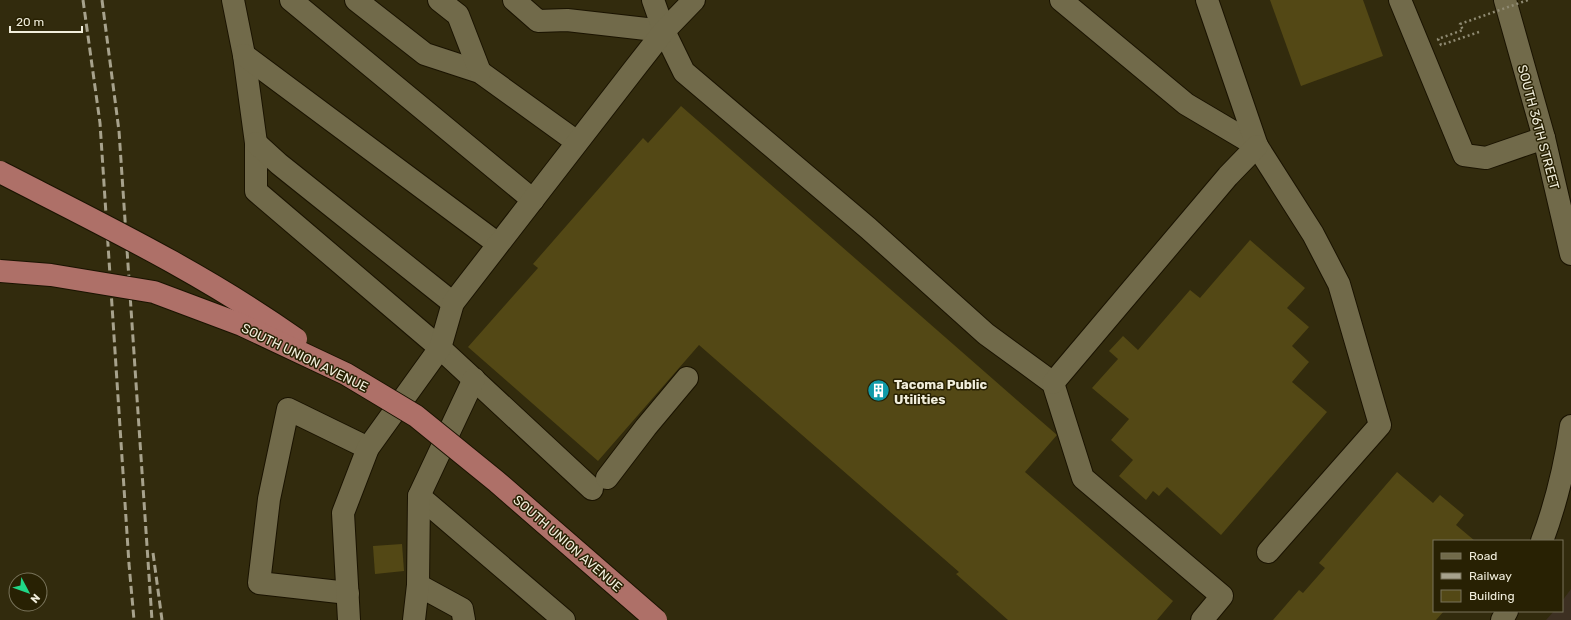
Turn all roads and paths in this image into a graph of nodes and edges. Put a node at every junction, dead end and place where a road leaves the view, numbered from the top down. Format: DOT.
graph roads {
  1 [pos="233,0"];
  2 [pos="291,0"];
  3 [pos="356,0"];
  4 [pos="439,0"];
  5 [pos="514,0"];
  6 [pos="653,0"];
  7 [pos="694,0"];
  8 [pos="1061,0"];
  9 [pos="1207,0"];
  10 [pos="1400,0"];
  11 [pos="1506,0"];
  12 [pos="1528,0"];
  13 [pos="664,31"];
  14 [pos="1479,32"];
  15 [pos="244,54"];
  16 [pos="480,72"];
  17 [pos="1544,138"];
  18 [pos="577,142"];
  19 [pos="256,143"];
  20 [pos="1257,146"];
  21 [pos="0,172"];
  22 [pos="532,200"];
  23 [pos="498,244"];
  24 [pos="1571,254"];
  25 [pos="0,271"];
  26 [pos="453,303"];
  27 [pos="440,348"];
  28 [pos="346,374"];
  29 [pos="687,378"];
  30 [pos="474,379"];
  31 [pos="1053,383"];
  32 [pos="1571,426"];
  33 [pos="368,448"];
  34 [pos="419,496"];
  35 [pos="1542,540"];
  36 [pos="1268,552"];
  37 [pos="418,585"];
  38 [pos="348,594"];
  39 [pos="349,620"];
  40 [pos="414,620"];
  41 [pos="464,620"];
  42 [pos="564,620"];
  43 [pos="656,620"];
  44 [pos="1202,620"];
  1 -- 15 [label="street"];
  2 -- 22 [label="street"];
  3 -- 16 [label="street"];
  4 -- 16 [label="street"];
  5 -- 13 [label="street"];
  6 -- 13 [label="street"];
  7 -- 13 [label="street"];
  8 -- 20 [label="street"];
  9 -- 20 [label="street"];
  10 -- 17 [label="street"];
  11 -- 17 [label="street, SOUTH 36TH STREET"];
  12 -- 14 [label="path, bridge"];
  13 -- 18 [label="street"];
  13 -- 31 [label="street"];
  15 -- 19 [label="street"];
  15 -- 23 [label="street"];
  16 -- 18 [label="street"];
  17 -- 24 [label="street, SOUTH 36TH STREET"];
  18 -- 22 [label="street"];
  19 -- 26 [label="street"];
  19 -- 27 [label="street"];
  20 -- 31 [label="street"];
  20 -- 36 [label="street"];
  21 -- 28 [label="main road, bridge"];
  22 -- 23 [label="street"];
  23 -- 26 [label="street"];
  25 -- 28 [label="main road, SOUTH UNION AVENUE, bridge"];
  26 -- 27 [label="street"];
  27 -- 30 [label="street"];
  27 -- 33 [label="street"];
  28 -- 43 [label="main road, SOUTH UNION AVENUE, bridge"];
  29 -- 30 [label="street"];
  30 -- 34 [label="street"];
  31 -- 44 [label="street"];
  32 -- 35 [label="street"];
  33 -- 38 [label="street"];
  33 -- 38 [label="street"];
  34 -- 37 [label="street"];
  34 -- 42 [label="street"];
  37 -- 40 [label="street"];
  37 -- 41 [label="street"];
  38 -- 39 [label="street"];
}
